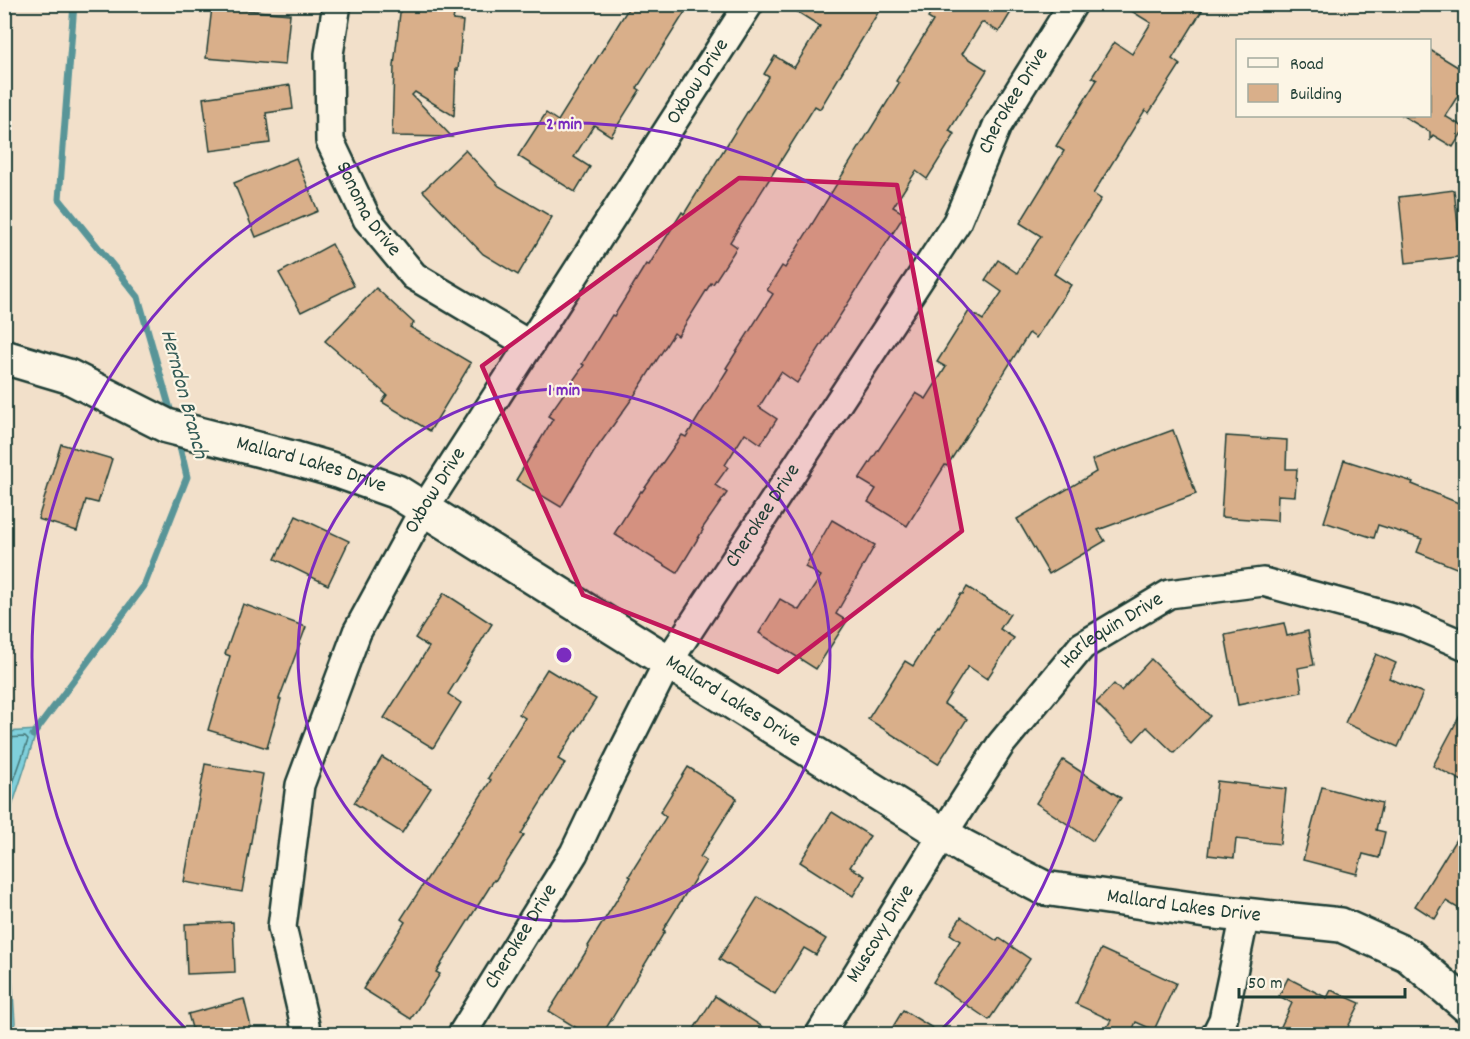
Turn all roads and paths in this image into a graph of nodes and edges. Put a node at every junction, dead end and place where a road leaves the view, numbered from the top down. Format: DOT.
graph roads {
  1 [pos="337,4"];
  2 [pos="749,4"];
  3 [pos="1073,4"];
  4 [pos="530,345"];
  5 [pos="4,357"];
  6 [pos="424,509"];
  7 [pos="1466,646"];
  8 [pos="668,662"];
  9 [pos="944,834"];
  10 [pos="1245,915"];
  11 [pos="1466,1005"];
  12 [pos="307,1035"];
  13 [pos="462,1035"];
  14 [pos="820,1035"];
  15 [pos="1216,1035"];
  1 -- 4 [label="street, Sonoma Drive"];
  2 -- 4 [label="street, Oxbow Drive"];
  3 -- 8 [label="street, Cherokee Drive"];
  4 -- 6 [label="street, Oxbow Drive"];
  5 -- 6 [label="street, Mallard Lakes Drive"];
  6 -- 8 [label="street, Mallard Lakes Drive"];
  6 -- 12 [label="street, Oxbow Drive"];
  7 -- 9 [label="street, Harlequin Drive"];
  8 -- 9 [label="street, Mallard Lakes Drive"];
  8 -- 13 [label="street, Cherokee Drive"];
  9 -- 10 [label="street, Mallard Lakes Drive"];
  9 -- 14 [label="street, Muscovy Drive"];
  10 -- 11 [label="street, Mallard Lakes Drive"];
  10 -- 15 [label="street"];
}
